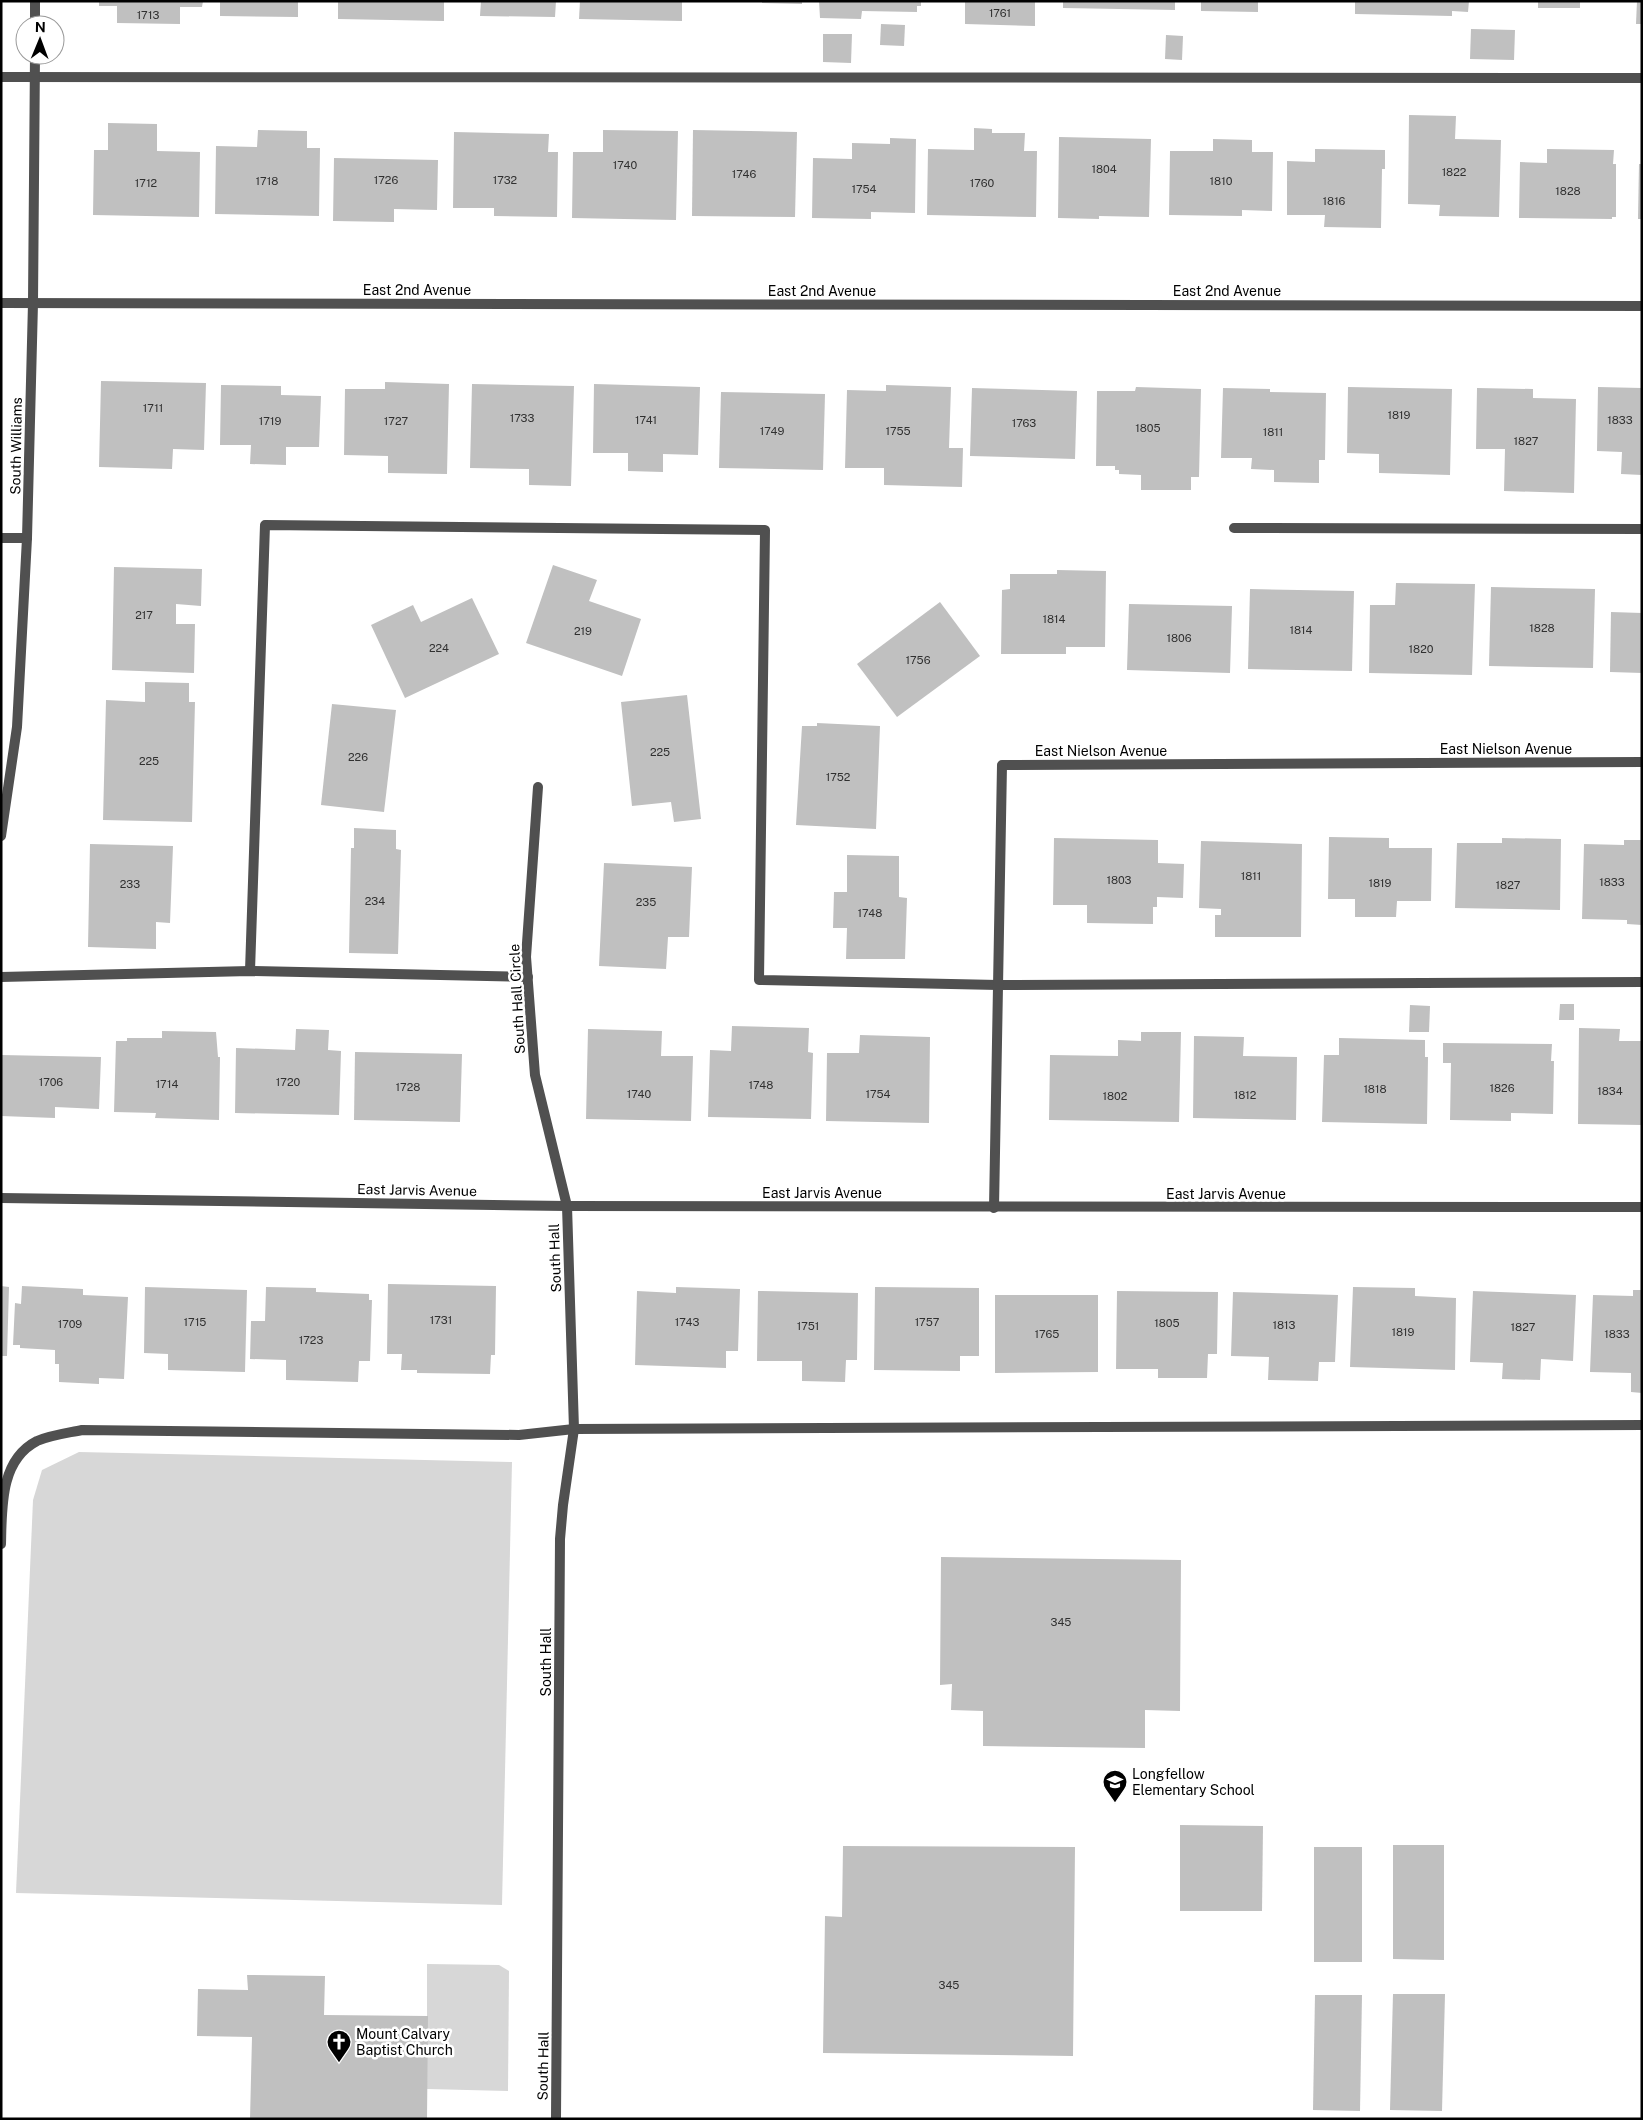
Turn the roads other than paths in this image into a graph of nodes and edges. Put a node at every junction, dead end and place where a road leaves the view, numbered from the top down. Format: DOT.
graph roads {
  1 [pos="34,1"];
  2 [pos="35,15"];
  3 [pos="35,65"];
  4 [pos="1,77"];
  5 [pos="35,77"];
  6 [pos="1642,78"];
  7 [pos="1,303"];
  8 [pos="32,303"];
  9 [pos="1642,306"];
  10 [pos="1234,528"];
  11 [pos="1642,529"];
  12 [pos="1,538"];
  13 [pos="27,538"];
  14 [pos="1642,762"];
  15 [pos="5,786"];
  16 [pos="538,787"];
  17 [pos="1,836"];
  18 [pos="250,971"];
  19 [pos="1,977"];
  20 [pos="528,977"];
  21 [pos="1642,982"];
  22 [pos="998,985"];
  23 [pos="1,1198"];
  24 [pos="567,1206"];
  25 [pos="1642,1207"];
  26 [pos="994,1208"];
  27 [pos="1642,1425"];
  28 [pos="574,1429"];
  29 [pos="1,1544"];
  30 [pos="556,2119"];
  1 -- 2 [label="street"];
  3 -- 5 [label="street, South Williams"];
  4 -- 5 [label="street"];
  5 -- 6 [label="street"];
  5 -- 8 [label="street, South Williams"];
  7 -- 8 [label="street, East 2nd Avenue"];
  8 -- 9 [label="street, East 2nd Avenue"];
  8 -- 13 [label="street, South Williams"];
  10 -- 11 [label="street"];
  12 -- 13 [label="street"];
  13 -- 15 [label="street, South Williams"];
  14 -- 22 [label="street, East Nielson Avenue"];
  15 -- 17 [label="street, South Williams"];
  16 -- 20 [label="street, South Hall Circle"];
  18 -- 19 [label="street"];
  18 -- 20 [label="street"];
  18 -- 22 [label="street"];
  20 -- 24 [label="street, South Hall Circle"];
  21 -- 22 [label="street"];
  22 -- 26 [label="street, East Nielson Avenue"];
  23 -- 24 [label="street, East Jarvis Avenue"];
  24 -- 26 [label="street, East Jarvis Avenue"];
  24 -- 28 [label="street, South Hall"];
  25 -- 26 [label="street, East Jarvis Avenue"];
  27 -- 28 [label="street"];
  28 -- 29 [label="street"];
  28 -- 30 [label="street, South Hall"];
}
